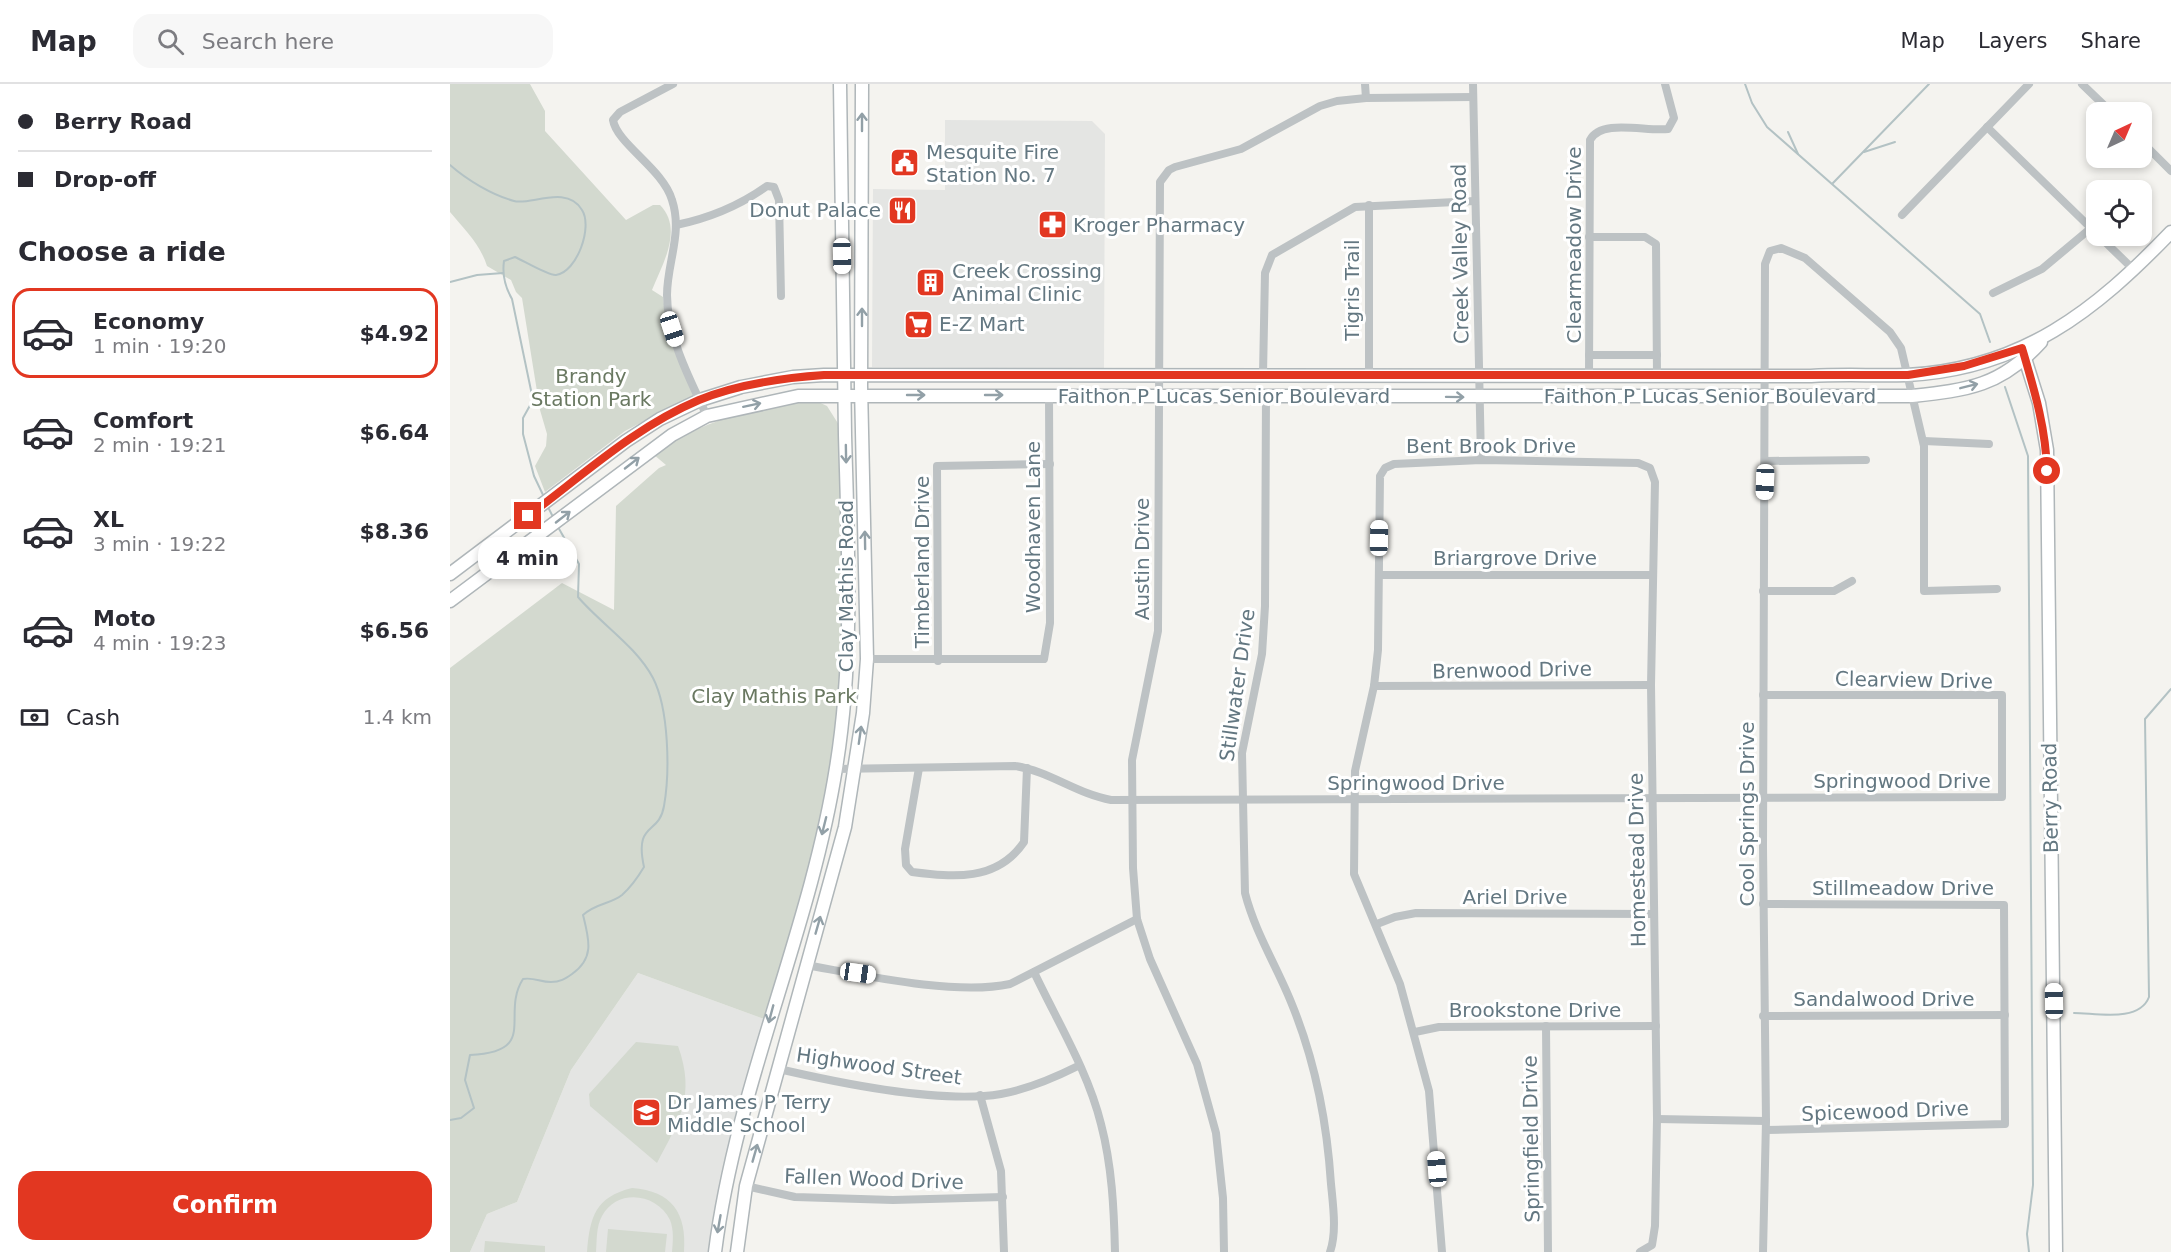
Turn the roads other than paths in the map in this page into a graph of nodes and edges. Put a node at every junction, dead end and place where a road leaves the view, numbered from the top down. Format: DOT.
graph roads {
  1 [pos="673,84"];
  2 [pos="840,84"];
  3 [pos="862,84"];
  4 [pos="1365,84"];
  5 [pos="1473,84"];
  6 [pos="1665,84"];
  7 [pos="2029,84"];
  8 [pos="2082,84"];
  9 [pos="1473,97"];
  10 [pos="1366,98"];
  11 [pos="2101,102"];
  12 [pos="1987,127"];
  13 [pos="2152,152"];
  14 [pos="2171,171"];
  15 [pos="862,172"];
  16 [pos="841,173"];
  17 [pos="1475,201"];
  18 [pos="1369,206"];
  19 [pos="1902,215"];
  20 [pos="2086,223"];
  21 [pos="676,225"];
  22 [pos="2171,232"];
  23 [pos="1589,237"];
  24 [pos="2086,238"];
  25 [pos="2109,246"];
  26 [pos="842,256"];
  27 [pos="862,256"];
  28 [pos="2134,270"];
  29 [pos="1993,292"];
  30 [pos="781,296"];
  31 [pos="2024,353"];
  32 [pos="1589,355"];
  33 [pos="1657,355"];
  34 [pos="1263,374"];
  35 [pos="1369,374"];
  36 [pos="844,375"];
  37 [pos="861,375"];
  38 [pos="1159,375"];
  39 [pos="1589,375"];
  40 [pos="1657,375"];
  41 [pos="1764,375"];
  42 [pos="1908,375"];
  43 [pos="1019,376"];
  44 [pos="1480,376"];
  45 [pos="1159,394"];
  46 [pos="845,395"];
  47 [pos="862,395"];
  48 [pos="1020,395"];
  49 [pos="1050,395"];
  50 [pos="1266,395"];
  51 [pos="1912,396"];
  52 [pos="1765,397"];
  53 [pos="1481,398"];
  54 [pos="700,400"];
  55 [pos="707,416"];
  56 [pos="1923,441"];
  57 [pos="1989,444"];
  58 [pos="1481,460"];
  59 [pos="1866,460"];
  60 [pos="1766,461"];
  61 [pos="1050,464"];
  62 [pos="1644,464"];
  63 [pos="450,574"];
  64 [pos="1651,574"];
  65 [pos="1378,575"];
  66 [pos="1852,581"];
  67 [pos="1997,589"];
  68 [pos="1763,591"];
  69 [pos="450,601"];
  70 [pos="867,659"];
  71 [pos="938,661"];
  72 [pos="1652,685"];
  73 [pos="1374,686"];
  74 [pos="1763,695"];
  75 [pos="919,768"];
  76 [pos="1027,768"];
  77 [pos="836,769"];
  78 [pos="855,770"];
  79 [pos="2002,796"];
  80 [pos="1763,798"];
  81 [pos="1132,799"];
  82 [pos="1241,799"];
  83 [pos="1352,799"];
  84 [pos="1653,799"];
  85 [pos="1763,904"];
  86 [pos="1654,914"];
  87 [pos="1137,919"];
  88 [pos="1377,924"];
  89 [pos="806,965"];
  90 [pos="1034,972"];
  91 [pos="2004,1015"];
  92 [pos="1764,1016"];
  93 [pos="1546,1026"];
  94 [pos="1656,1026"];
  95 [pos="1415,1032"];
  96 [pos="1078,1066"];
  97 [pos="779,1069"];
  98 [pos="980,1095"];
  99 [pos="1657,1119"];
  100 [pos="2005,1124"];
  101 [pos="1766,1126"];
  102 [pos="746,1186"];
  103 [pos="1003,1197"];
  104 [pos="715,1252"];
  105 [pos="737,1252"];
  106 [pos="1004,1252"];
  107 [pos="1115,1252"];
  108 [pos="1224,1252"];
  109 [pos="1330,1252"];
  110 [pos="1442,1252"];
  111 [pos="1548,1252"];
  112 [pos="1641,1252"];
  113 [pos="1763,1252"];
  114 [pos="2056,1252"];
  1 -- 21 [label="street"];
  2 -- 16 [label="street, Clay Mathis Road"];
  15 -- 3 [label="street, Clay Mathis Road, one-way"];
  4 -- 10 [label="street"];
  5 -- 9 [label="street, Creek Valley Road"];
  6 -- 23 [label="street, Clearmeadow Drive"];
  7 -- 12 [label="street"];
  8 -- 11 [label="street"];
  9 -- 10 [label="street, Austin Drive"];
  9 -- 17 [label="street, Creek Valley Road"];
  10 -- 38 [label="street, Austin Drive"];
  12 -- 19 [label="street"];
  12 -- 20 [label="street"];
  13 -- 14 [label="street"];
  15 -- 16 [label="street"];
  15 -- 27 [label="street, Clay Mathis Road"];
  16 -- 26 [label="street, Clay Mathis Road"];
  17 -- 18 [label="street"];
  17 -- 44 [label="street, Creek Valley Road"];
  18 -- 34 [label="street"];
  18 -- 35 [label="street, Tigris Trail"];
  21 -- 30 [label="street"];
  21 -- 54 [label="street"];
  22 -- 28 [label="street, Faithon P Lucas Senior Boulevard"];
  23 -- 32 [label="street, Clearmeadow Drive"];
  23 -- 33 [label="street"];
  24 -- 29 [label="street"];
  25 -- 28 [label="street"];
  26 -- 27 [label="street"];
  26 -- 36 [label="street, Clay Mathis Road"];
  37 -- 27 [label="street, Clay Mathis Road, one-way"];
  28 -- 31 [label="street, Faithon P Lucas Senior Boulevard"];
  31 -- 42 [label="street, Faithon P Lucas Senior Boulevard"];
  51 -- 31 [label="street, Faithon P Lucas Senior Boulevard, one-way"];
  31 -- 114 [label="street, Berry Road"];
  32 -- 33 [label="street"];
  32 -- 39 [label="street, Clearmeadow Drive"];
  33 -- 40 [label="street"];
  34 -- 35 [label="street, Faithon P Lucas Senior Boulevard"];
  34 -- 38 [label="street, Faithon P Lucas Senior Boulevard"];
  35 -- 44 [label="street, Faithon P Lucas Senior Boulevard"];
  36 -- 37 [label="street, Faithon P Lucas Senior Boulevard"];
  36 -- 46 [label="street, Clay Mathis Road"];
  36 -- 54 [label="street, Faithon P Lucas Senior Boulevard"];
  37 -- 43 [label="street, Faithon P Lucas Senior Boulevard"];
  37 -- 47 [label="street, Clay Mathis Road"];
  38 -- 43 [label="street, Faithon P Lucas Senior Boulevard"];
  38 -- 45 [label="street, Austin Drive"];
  39 -- 40 [label="street, Faithon P Lucas Senior Boulevard"];
  39 -- 44 [label="street, Faithon P Lucas Senior Boulevard"];
  40 -- 41 [label="street, Faithon P Lucas Senior Boulevard"];
  41 -- 42 [label="street, Faithon P Lucas Senior Boulevard"];
  41 -- 42 [label="street, Cool Springs Drive"];
  41 -- 52 [label="street, Cool Springs Drive"];
  42 -- 51 [label="street"];
  43 -- 48 [label="street"];
  44 -- 53 [label="street, Creek Valley Road"];
  45 -- 49 [label="street, Faithon P Lucas Senior Boulevard"];
  45 -- 50 [label="street, Faithon P Lucas Senior Boulevard"];
  45 -- 81 [label="street, Austin Drive"];
  46 -- 47 [label="street, Faithon P Lucas Senior Boulevard"];
  55 -- 46 [label="street, Faithon P Lucas Senior Boulevard, one-way"];
  46 -- 77 [label="street, Clay Mathis Road, one-way"];
  47 -- 48 [label="street, Faithon P Lucas Senior Boulevard, one-way"];
  70 -- 47 [label="street, Clay Mathis Road, one-way"];
  48 -- 49 [label="street, Faithon P Lucas Senior Boulevard"];
  49 -- 61 [label="street, Woodhaven Lane"];
  50 -- 53 [label="street, Faithon P Lucas Senior Boulevard, one-way"];
  50 -- 82 [label="street, Stillwater Drive"];
  51 -- 52 [label="street, Faithon P Lucas Senior Boulevard"];
  51 -- 56 [label="street"];
  52 -- 53 [label="street, Faithon P Lucas Senior Boulevard"];
  52 -- 60 [label="street, Cool Springs Drive"];
  53 -- 58 [label="street, Creek Valley Road"];
  54 -- 55 [label="street"];
  54 -- 63 [label="street, Faithon P Lucas Senior Boulevard"];
  69 -- 55 [label="street, Faithon P Lucas Senior Boulevard, one-way"];
  56 -- 57 [label="street"];
  56 -- 67 [label="street"];
  58 -- 62 [label="street, Bent Brook Drive"];
  58 -- 65 [label="street, Bent Brook Drive"];
  59 -- 60 [label="street"];
  60 -- 68 [label="street, Cool Springs Drive"];
  61 -- 71 [label="street, Woodhaven Lane"];
  61 -- 71 [label="street, Timberland Drive"];
  62 -- 64 [label="street, Homestead Drive"];
  64 -- 65 [label="street, Briargrove Drive"];
  64 -- 72 [label="street, Homestead Drive"];
  65 -- 73 [label="street, Bent Brook Drive"];
  66 -- 68 [label="street"];
  68 -- 74 [label="street, Cool Springs Drive"];
  70 -- 71 [label="street"];
  78 -- 70 [label="street, Clay Mathis Road, one-way"];
  72 -- 73 [label="street, Brenwood Drive"];
  72 -- 84 [label="street, Homestead Drive"];
  73 -- 83 [label="street, Bent Brook Drive"];
  74 -- 79 [label="street, Clearview Drive"];
  74 -- 80 [label="street, Cool Springs Drive"];
  75 -- 76 [label="street, Springwood Drive"];
  75 -- 76 [label="street"];
  75 -- 78 [label="street, Springwood Drive"];
  76 -- 81 [label="street, Springwood Drive"];
  77 -- 78 [label="street, Springwood Drive"];
  77 -- 104 [label="street, Clay Mathis Road, one-way"];
  89 -- 78 [label="street, Clay Mathis Road, one-way"];
  79 -- 80 [label="street, Springwood Drive"];
  80 -- 84 [label="street, Springwood Drive"];
  80 -- 85 [label="street, Cool Springs Drive"];
  81 -- 82 [label="street, Springwood Drive"];
  81 -- 87 [label="street, Austin Drive"];
  82 -- 83 [label="street, Springwood Drive"];
  82 -- 109 [label="street, Stillwater Drive"];
  83 -- 84 [label="street, Springwood Drive"];
  83 -- 88 [label="street, Bent Brook Drive"];
  84 -- 86 [label="street, Homestead Drive"];
  85 -- 91 [label="street, Stillmeadow Drive"];
  85 -- 92 [label="street, Cool Springs Drive"];
  86 -- 88 [label="street, Ariel Drive"];
  86 -- 94 [label="street, Homestead Drive"];
  87 -- 90 [label="street"];
  87 -- 108 [label="street, Austin Drive"];
  88 -- 95 [label="street, Bent Brook Drive"];
  89 -- 90 [label="street"];
  89 -- 97 [label="street, Clay Mathis Road"];
  90 -- 96 [label="street"];
  91 -- 92 [label="street, Sandalwood Drive"];
  91 -- 100 [label="street, Stillmeadow Drive"];
  92 -- 101 [label="street, Cool Springs Drive"];
  93 -- 94 [label="street, Brookstone Drive"];
  93 -- 95 [label="street, Brookstone Drive"];
  93 -- 111 [label="street, Springfield Drive"];
  94 -- 99 [label="street, Homestead Drive"];
  95 -- 110 [label="street, Bent Brook Drive"];
  96 -- 98 [label="street, Highwood Street"];
  96 -- 107 [label="street"];
  97 -- 98 [label="street, Highwood Street"];
  102 -- 97 [label="street, Clay Mathis Road, one-way"];
  98 -- 103 [label="street"];
  99 -- 101 [label="street, Spicewood Drive"];
  99 -- 112 [label="street, Homestead Drive"];
  100 -- 101 [label="street, Spicewood Drive"];
  101 -- 113 [label="street, Cool Springs Drive"];
  102 -- 103 [label="street, Fallen Wood Drive"];
  102 -- 105 [label="street, Clay Mathis Road"];
  103 -- 106 [label="street"];
}
